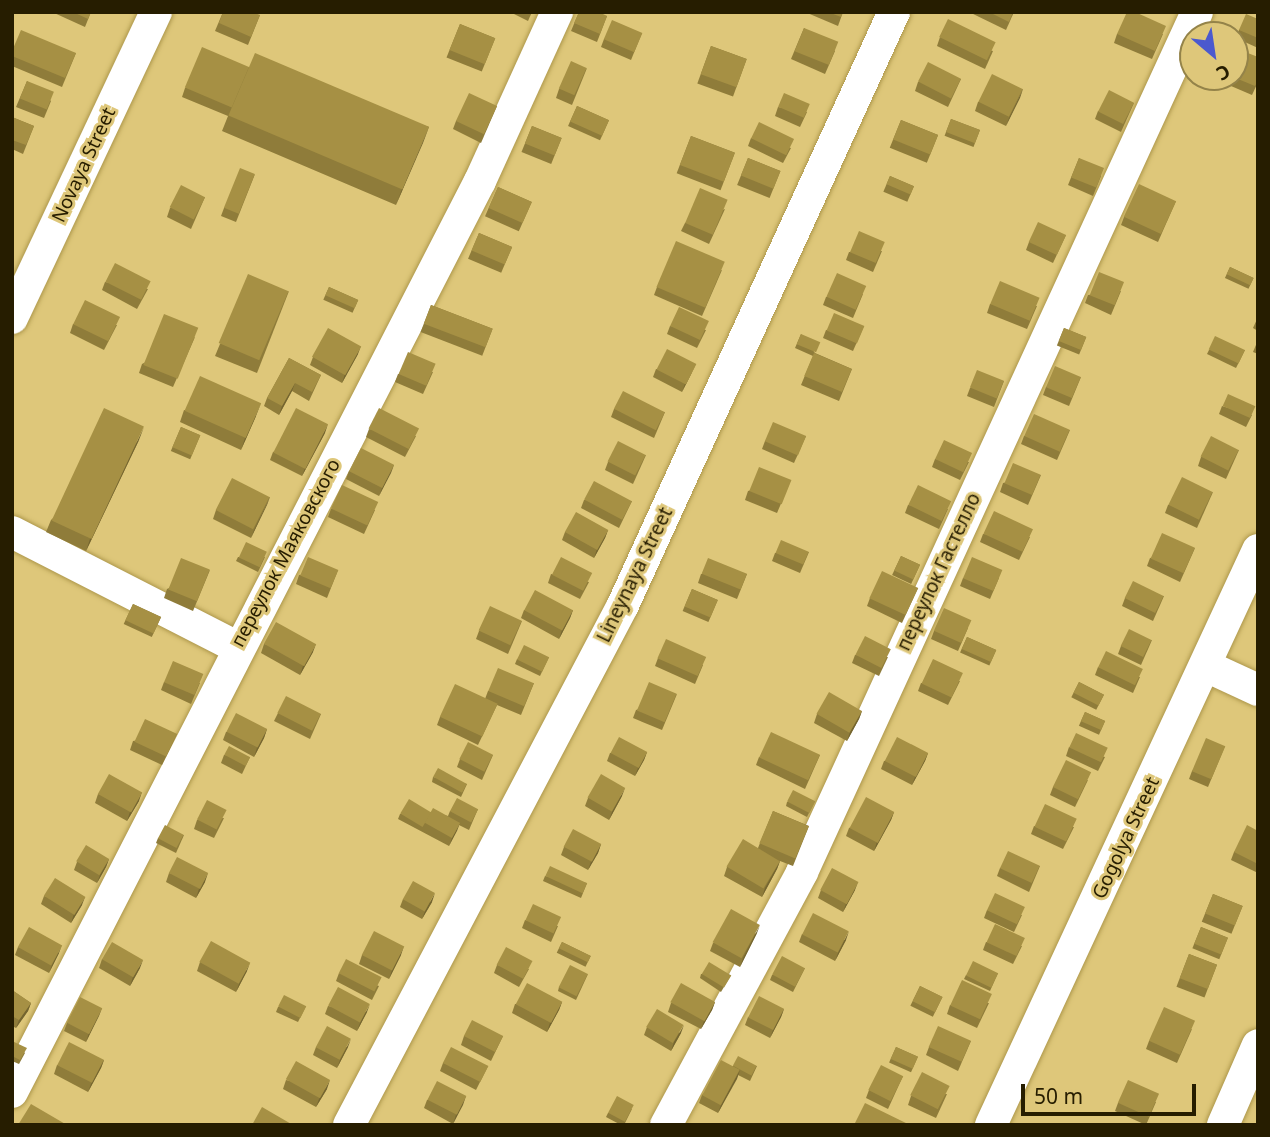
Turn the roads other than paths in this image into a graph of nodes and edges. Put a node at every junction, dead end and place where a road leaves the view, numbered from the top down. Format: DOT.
graph roads {
  1 [pos="156,12"];
  2 [pos="557,12"];
  3 [pos="894,12"];
  4 [pos="1197,12"];
  5 [pos="12,318"];
  6 [pos="12,531"];
  7 [pos="1258,550"];
  8 [pos="237,647"];
  9 [pos="1206,666"];
  10 [pos="1258,690"];
  11 [pos="1258,1045"];
  12 [pos="12,1092"];
  13 [pos="349,1125"];
  14 [pos="666,1125"];
  15 [pos="991,1125"];
  16 [pos="1223,1125"];
  1 -- 5 [label="street, Novaya Street"];
  2 -- 8 [label="street, переулок Маяковского"];
  3 -- 13 [label="street, Lineynaya Street"];
  4 -- 14 [label="street, переулок Гастелло"];
  6 -- 8 [label="street"];
  7 -- 9 [label="street, Gogolya Street"];
  8 -- 12 [label="street, переулок Маяковского"];
  9 -- 10 [label="street"];
  9 -- 15 [label="street, Gogolya Street"];
  11 -- 16 [label="street"];
}
